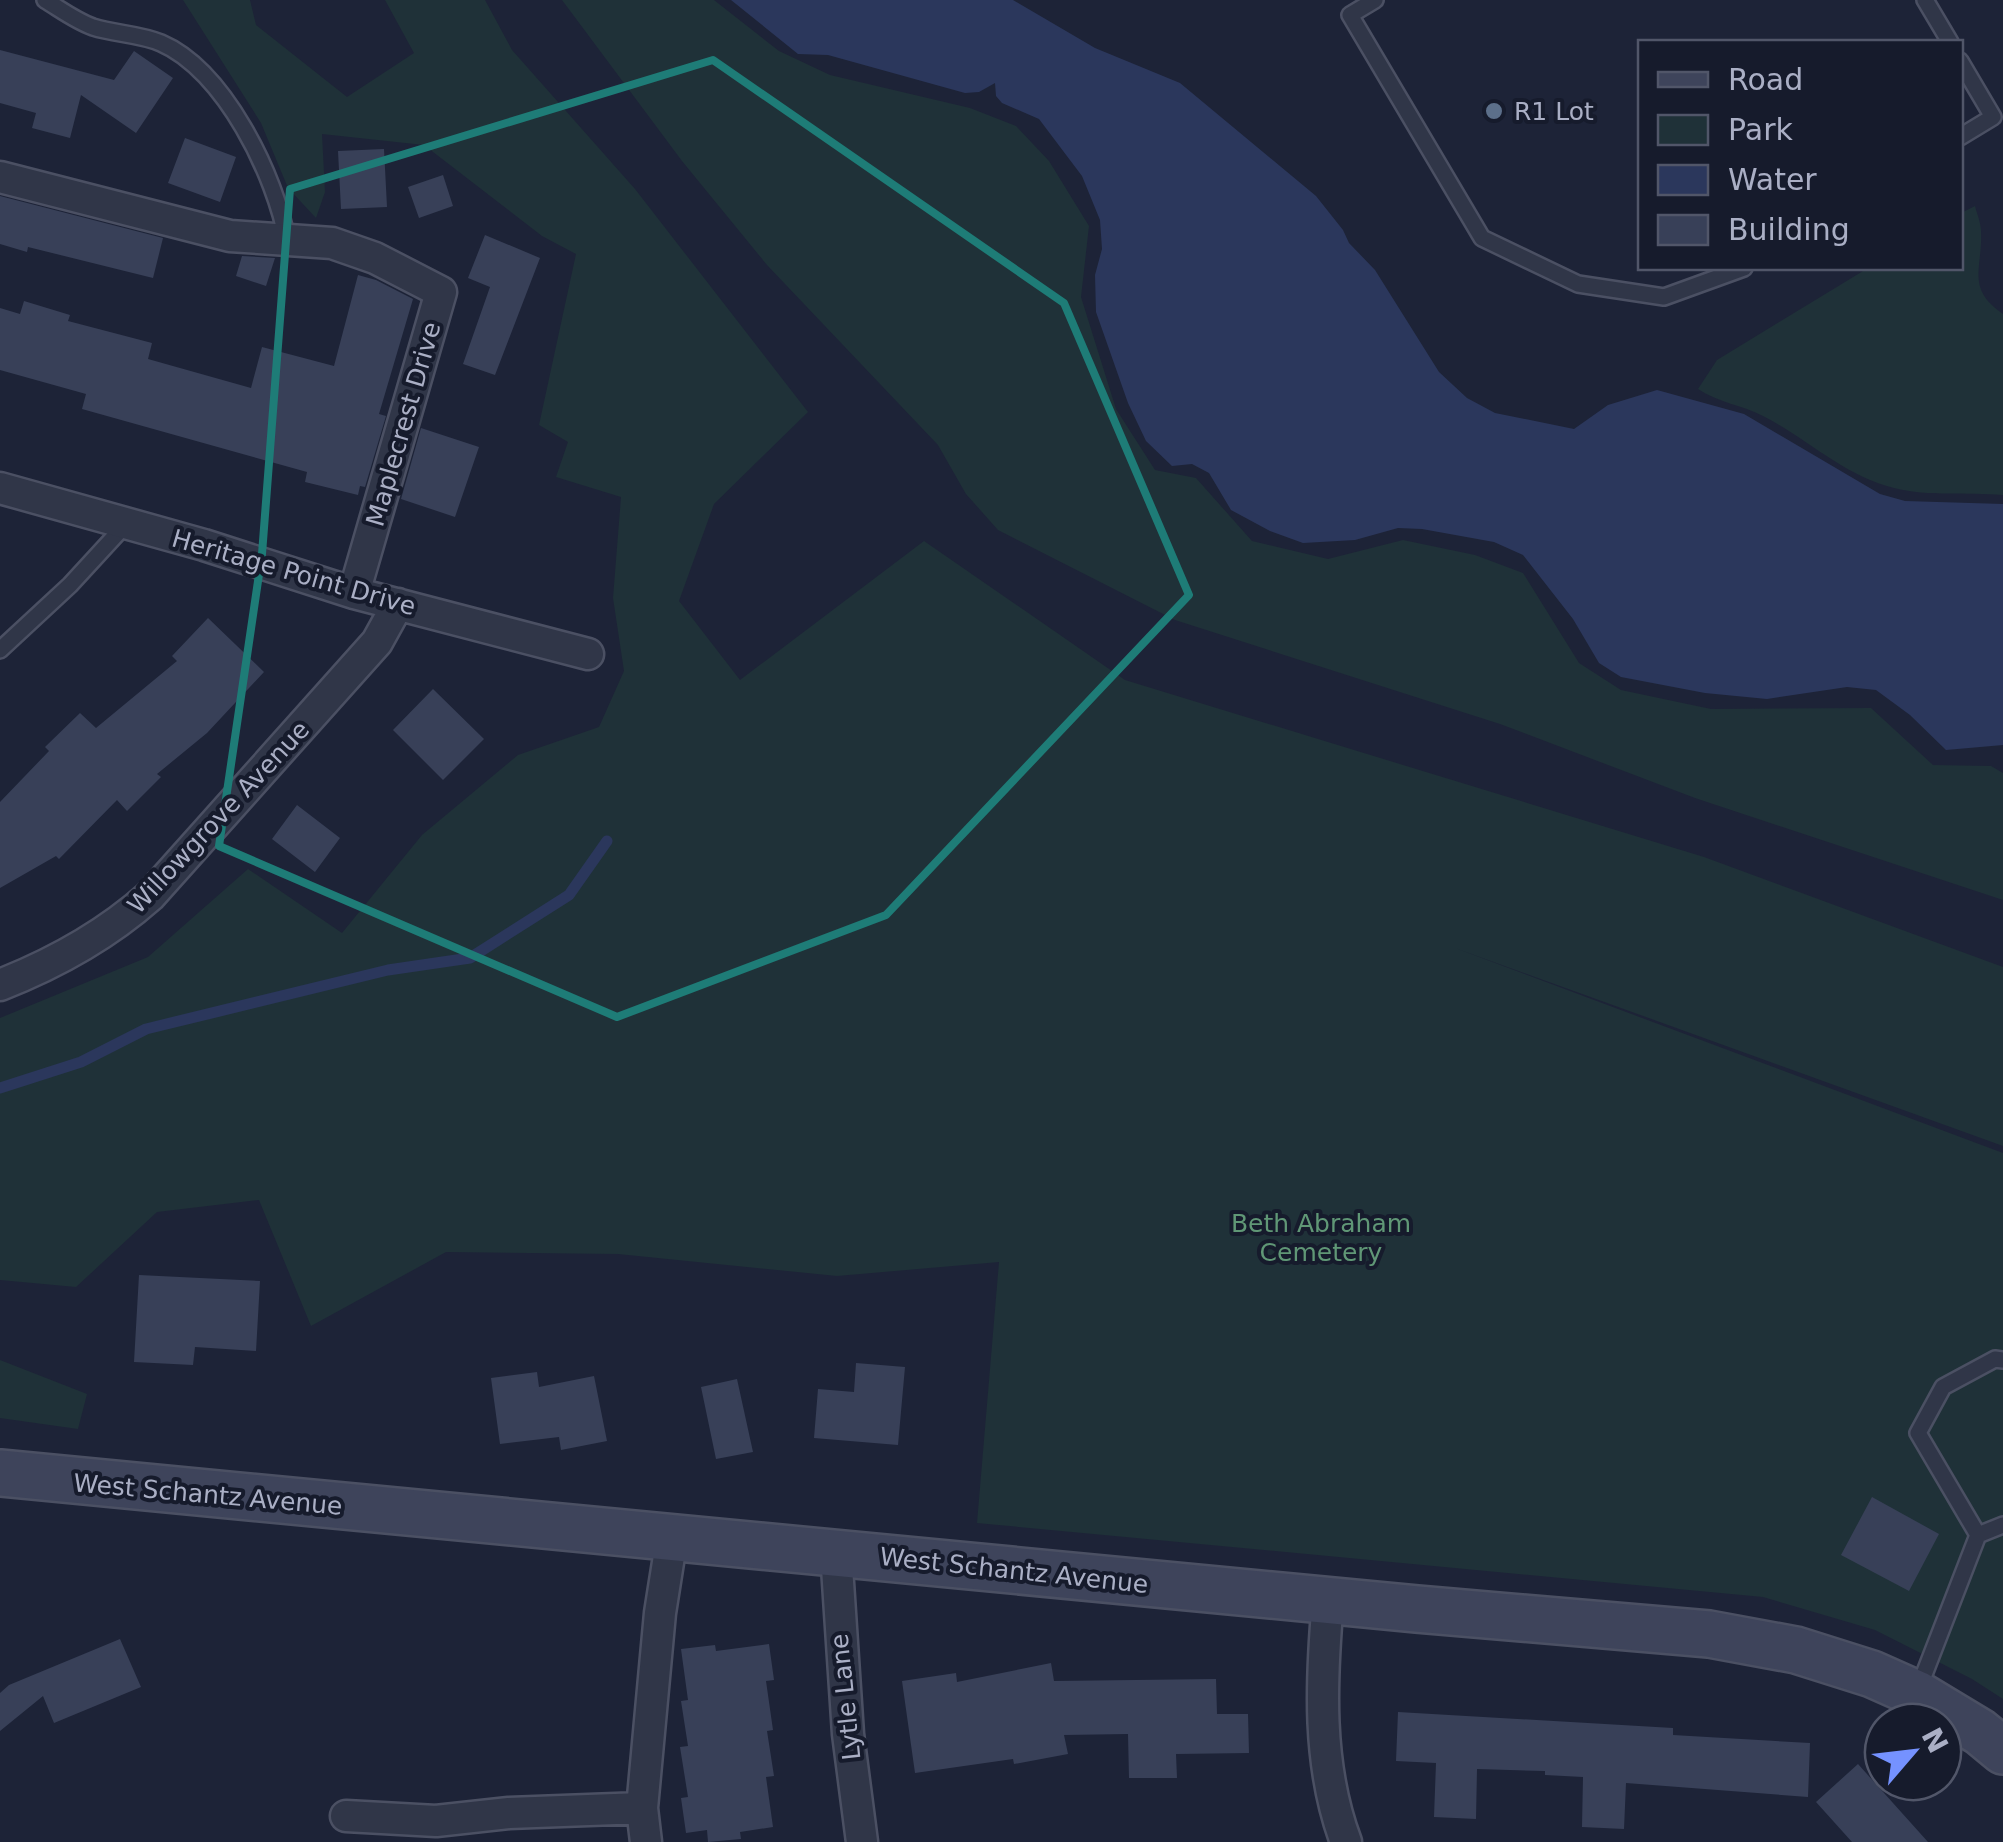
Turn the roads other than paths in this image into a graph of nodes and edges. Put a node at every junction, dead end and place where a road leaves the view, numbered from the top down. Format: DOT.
graph roads {
  1 [pos="45,0"];
  2 [pos="1341,0"];
  3 [pos="1375,0"];
  4 [pos="1926,0"];
  5 [pos="1350,15"];
  6 [pos="1949,40"];
  7 [pos="1963,66"];
  8 [pos="1963,135"];
  9 [pos="0,177"];
  10 [pos="287,240"];
  11 [pos="1738,270"];
  12 [pos="0,488"];
  13 [pos="127,524"];
  14 [pos="354,593"];
  15 [pos="398,604"];
  16 [pos="0,650"];
  17 [pos="588,654"];
  18 [pos="0,986"];
  19 [pos="2003,1360"];
  20 [pos="0,1472"];
  21 [pos="2003,1526"];
  22 [pos="1978,1535"];
  23 [pos="672,1537"];
  24 [pos="836,1552"];
  25 [pos="1328,1600"];
  26 [pos="1916,1694"];
  27 [pos="2003,1751"];
  28 [pos="642,1808"];
  29 [pos="346,1816"];
  30 [pos="646,1842"];
  31 [pos="862,1842"];
  32 [pos="1346,1842"];
  1 -- 10 [label="lane"];
  2 -- 5 [label="lane"];
  3 -- 5 [label="lane"];
  4 -- 6 [label="lane"];
  5 -- 11 [label="lane"];
  7 -- 8 [label="lane"];
  9 -- 10 [label="street, Maplecrest Drive"];
  10 -- 14 [label="street, Maplecrest Drive"];
  12 -- 13 [label="street, Heritage Point Drive"];
  13 -- 14 [label="street, Heritage Point Drive"];
  13 -- 16 [label="lane"];
  14 -- 15 [label="street, Heritage Point Drive"];
  15 -- 17 [label="street, Heritage Point Drive"];
  15 -- 18 [label="street, Willowgrove Avenue"];
  19 -- 22 [label="lane"];
  20 -- 23 [label="main road, West Schantz Avenue"];
  21 -- 22 [label="lane"];
  22 -- 26 [label="lane"];
  23 -- 24 [label="main road, West Schantz Avenue"];
  23 -- 28 [label="street"];
  24 -- 25 [label="main road, West Schantz Avenue"];
  24 -- 31 [label="street, Lytle Lane"];
  25 -- 26 [label="main road, West Schantz Avenue"];
  25 -- 32 [label="street"];
  26 -- 27 [label="main road, West Schantz Avenue"];
  28 -- 29 [label="street"];
  28 -- 30 [label="street"];
}
